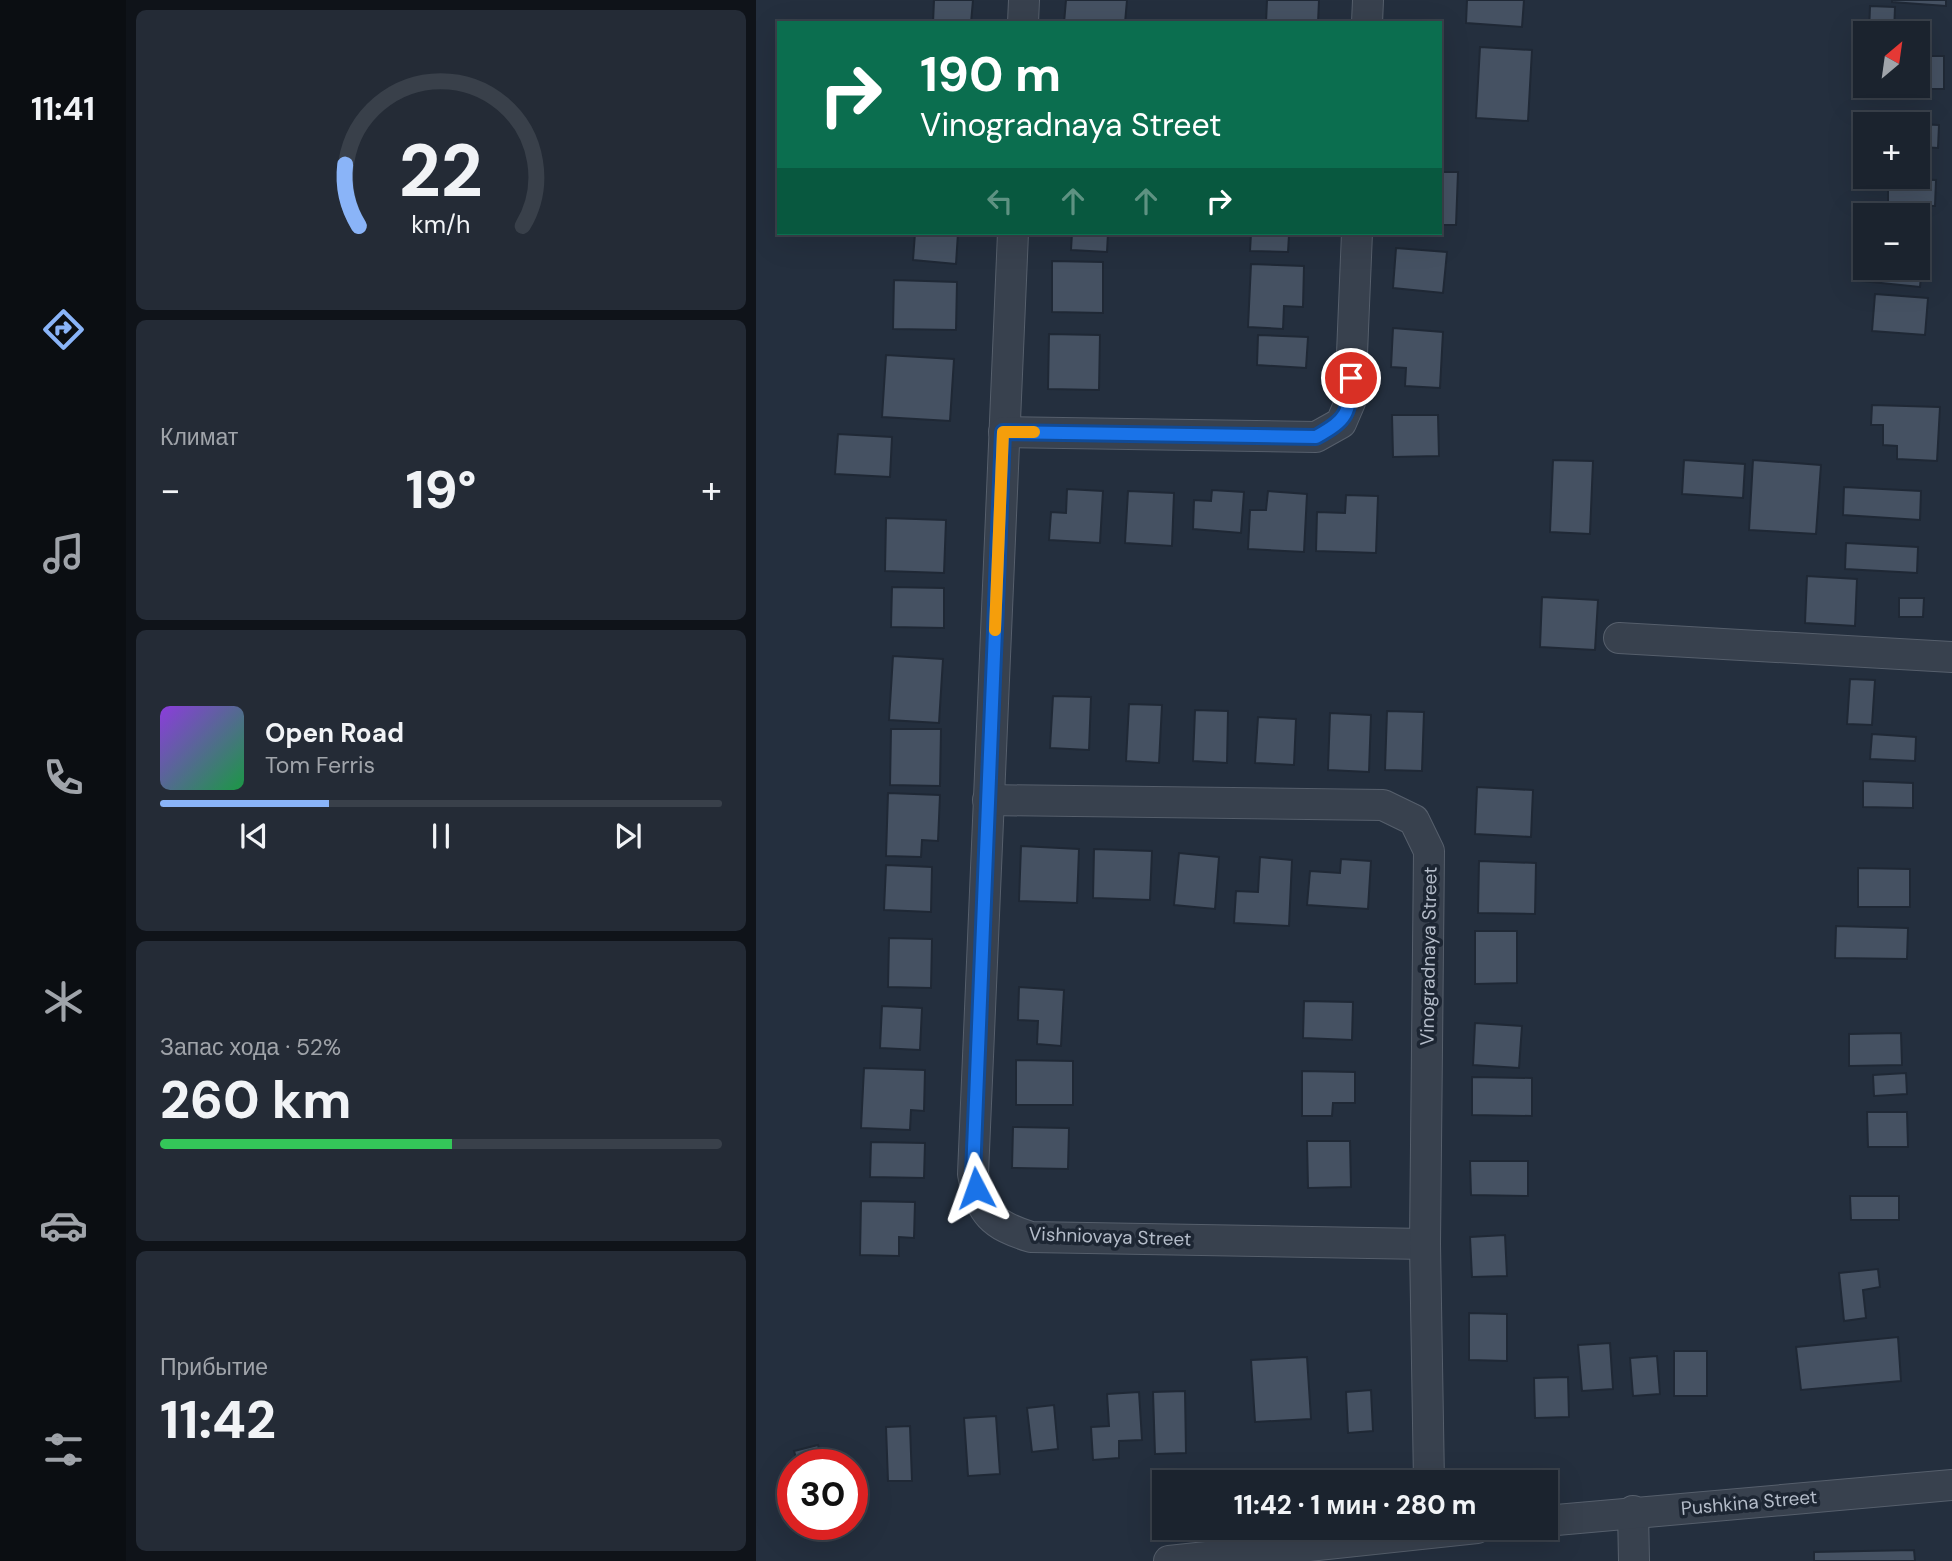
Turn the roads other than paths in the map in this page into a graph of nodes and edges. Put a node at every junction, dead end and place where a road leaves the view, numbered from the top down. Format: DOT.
graph roads {
  1 [pos="1024,0"];
  2 [pos="1368,0"];
  3 [pos="1023,21"];
  4 [pos="1367,21"];
  5 [pos="1013,235"];
  6 [pos="1357,235"];
  7 [pos="1003,432"];
  8 [pos="1619,638"];
  9 [pos="1952,657"];
  10 [pos="988,800"];
  11 [pos="1425,1244"];
  12 [pos="1429,1470"];
  13 [pos="1952,1485"];
  14 [pos="1633,1511"];
  15 [pos="1558,1520"];
  16 [pos="1358,1540"];
  17 [pos="1237,1557"];
  18 [pos="1169,1561"];
  19 [pos="1634,1561"];
  1 -- 3 [label="street"];
  2 -- 4 [label="street"];
  5 -- 7 [label="street, Vishniovaya Street"];
  6 -- 7 [label="street"];
  7 -- 10 [label="street, Vishniovaya Street"];
  8 -- 9 [label="street"];
  10 -- 11 [label="street, Vinogradnaya Street"];
  10 -- 11 [label="street, Vishniovaya Street"];
  11 -- 12 [label="street, Vinogradnaya Street"];
  13 -- 14 [label="street, Pushkina Street"];
  14 -- 15 [label="street, Pushkina Street"];
  14 -- 19 [label="street"];
  16 -- 17 [label="street"];
  17 -- 18 [label="street"];
}
